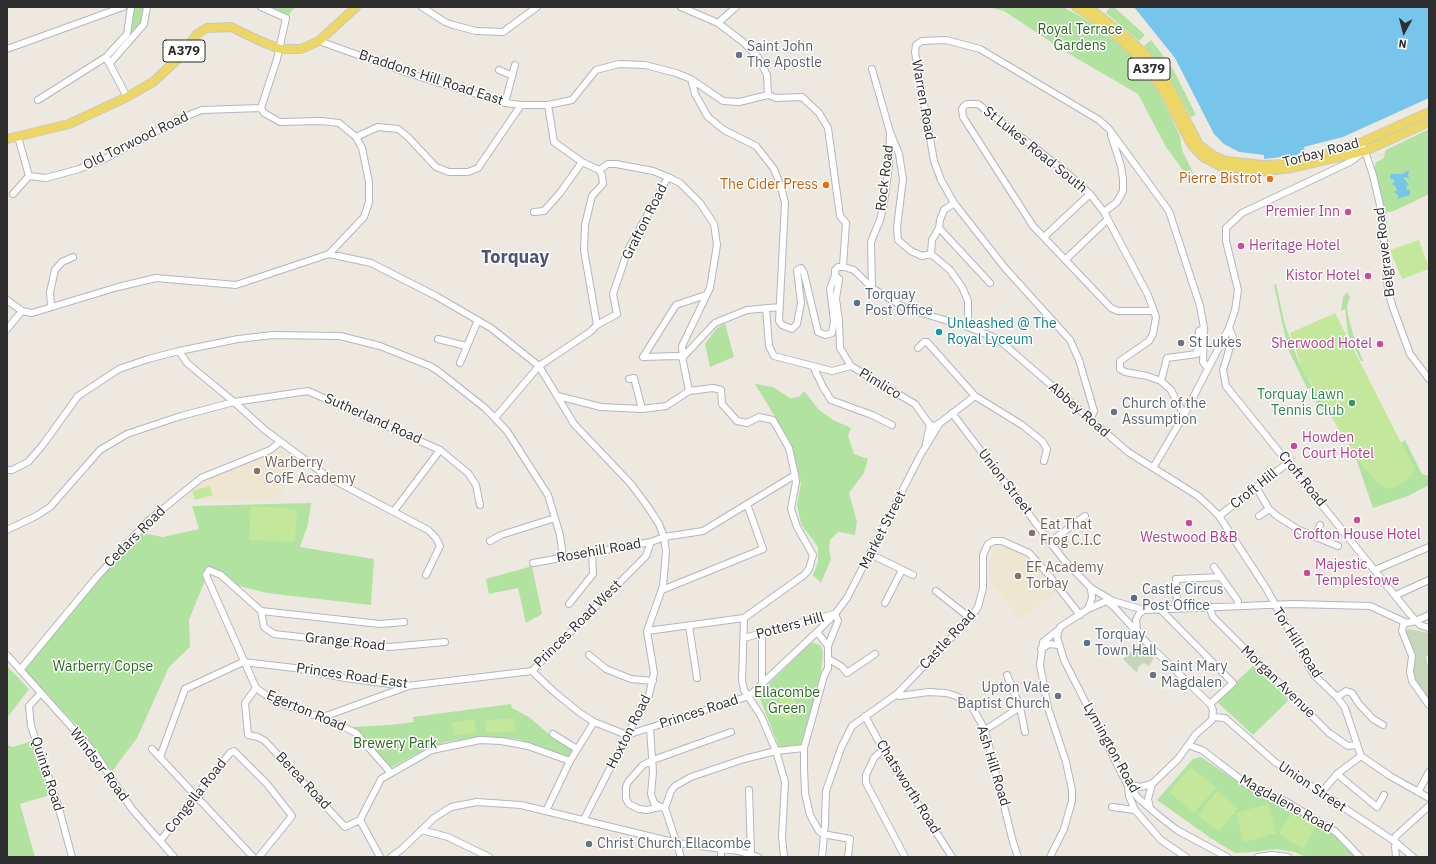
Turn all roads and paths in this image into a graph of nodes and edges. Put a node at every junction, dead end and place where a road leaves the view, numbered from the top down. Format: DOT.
graph roads {
  1 [pos="123,7"];
  2 [pos="131,7"];
  3 [pos="147,7"];
  4 [pos="261,7"];
  5 [pos="356,7"];
  6 [pos="422,7"];
  7 [pos="537,7"];
  8 [pos="681,7"];
  9 [pos="736,7"];
  10 [pos="1076,7"];
  11 [pos="1088,7"];
  12 [pos="718,23"];
  13 [pos="319,41"];
  14 [pos="280,48"];
  15 [pos="7,50"];
  16 [pos="108,60"];
  17 [pos="515,65"];
  18 [pos="872,69"];
  19 [pos="499,70"];
  20 [pos="511,76"];
  21 [pos="691,79"];
  22 [pos="768,95"];
  23 [pos="127,97"];
  24 [pos="38,100"];
  25 [pos="505,103"];
  26 [pos="521,105"];
  27 [pos="548,105"];
  28 [pos="261,108"];
  29 [pos="1429,112"];
  30 [pos="1429,122"];
  31 [pos="1109,129"];
  32 [pos="890,132"];
  33 [pos="18,137"];
  34 [pos="356,137"];
  35 [pos="7,139"];
  36 [pos="1362,147"];
  37 [pos="582,162"];
  38 [pos="599,170"];
  39 [pos="29,176"];
  40 [pos="668,177"];
  41 [pos="13,194"];
  42 [pos="1090,194"];
  43 [pos="954,203"];
  44 [pos="544,211"];
  45 [pos="534,212"];
  46 [pos="1104,212"];
  47 [pos="548,216"];
  48 [pos="1107,220"];
  49 [pos="939,228"];
  50 [pos="1044,237"];
  51 [pos="330,254"];
  52 [pos="931,254"];
  53 [pos="73,257"];
  54 [pos="1065,260"];
  55 [pos="844,267"];
  56 [pos="838,277"];
  57 [pos="990,283"];
  58 [pos="872,288"];
  59 [pos="706,295"];
  60 [pos="7,300"];
  61 [pos="51,306"];
  62 [pos="780,307"];
  63 [pos="766,308"];
  64 [pos="22,311"];
  65 [pos="1154,311"];
  66 [pos="478,320"];
  67 [pos="597,324"];
  68 [pos="968,326"];
  69 [pos="1204,328"];
  70 [pos="1229,328"];
  71 [pos="7,329"];
  72 [pos="438,339"];
  73 [pos="466,346"];
  74 [pos="918,348"];
  75 [pos="179,351"];
  76 [pos="682,357"];
  77 [pos="460,363"];
  78 [pos="539,366"];
  79 [pos="851,366"];
  80 [pos="814,368"];
  81 [pos="1208,368"];
  82 [pos="629,379"];
  83 [pos="1429,379"];
  84 [pos="1161,381"];
  85 [pos="689,390"];
  86 [pos="558,396"];
  87 [pos="975,396"];
  88 [pos="234,402"];
  89 [pos="642,409"];
  90 [pos="952,413"];
  91 [pos="1184,414"];
  92 [pos="495,418"];
  93 [pos="1090,421"];
  94 [pos="940,423"];
  95 [pos="892,425"];
  96 [pos="930,425"];
  97 [pos="280,442"];
  98 [pos="926,444"];
  99 [pos="440,450"];
  100 [pos="1044,460"];
  101 [pos="1289,462"];
  102 [pos="1152,468"];
  103 [pos="7,470"];
  104 [pos="795,475"];
  105 [pos="1256,487"];
  106 [pos="747,504"];
  107 [pos="480,505"];
  108 [pos="1269,509"];
  109 [pos="394,511"];
  110 [pos="1085,516"];
  111 [pos="1219,516"];
  112 [pos="1259,516"];
  113 [pos="555,518"];
  114 [pos="1320,525"];
  115 [pos="7,530"];
  116 [pos="1316,536"];
  117 [pos="664,537"];
  118 [pos="490,541"];
  119 [pos="651,542"];
  120 [pos="1050,542"];
  121 [pos="1338,546"];
  122 [pos="1429,547"];
  123 [pos="592,552"];
  124 [pos="870,554"];
  125 [pos="563,557"];
  126 [pos="533,563"];
  127 [pos="1214,567"];
  128 [pos="902,570"];
  129 [pos="1375,570"];
  130 [pos="426,575"];
  131 [pos="913,575"];
  132 [pos="1221,577"];
  133 [pos="1429,580"];
  134 [pos="1091,588"];
  135 [pos="662,590"];
  136 [pos="936,591"];
  137 [pos="1396,595"];
  138 [pos="1108,601"];
  139 [pos="885,603"];
  140 [pos="569,604"];
  141 [pos="1275,604"];
  142 [pos="1209,606"];
  143 [pos="1238,606"];
  144 [pos="1159,608"];
  145 [pos="1177,608"];
  146 [pos="1088,609"];
  147 [pos="1144,610"];
  148 [pos="261,611"];
  149 [pos="836,614"];
  150 [pos="1080,614"];
  151 [pos="1429,615"];
  152 [pos="744,618"];
  153 [pos="970,618"];
  154 [pos="1416,621"];
  155 [pos="404,622"];
  156 [pos="1404,622"];
  157 [pos="689,626"];
  158 [pos="1429,628"];
  159 [pos="1058,630"];
  160 [pos="647,631"];
  161 [pos="1136,631"];
  162 [pos="817,632"];
  163 [pos="762,633"];
  164 [pos="744,638"];
  165 [pos="445,642"];
  166 [pos="1058,645"];
  167 [pos="828,646"];
  168 [pos="1042,649"];
  169 [pos="875,654"];
  170 [pos="7,655"];
  171 [pos="589,655"];
  172 [pos="829,659"];
  173 [pos="243,662"];
  174 [pos="20,670"];
  175 [pos="532,671"];
  176 [pos="1007,675"];
  177 [pos="696,678"];
  178 [pos="653,681"];
  179 [pos="762,684"];
  180 [pos="407,686"];
  181 [pos="256,688"];
  182 [pos="40,694"];
  183 [pos="897,694"];
  184 [pos="749,696"];
  185 [pos="1337,697"];
  186 [pos="1210,704"];
  187 [pos="1429,705"];
  188 [pos="1020,707"];
  189 [pos="1213,715"];
  190 [pos="865,716"];
  191 [pos="324,718"];
  192 [pos="594,722"];
  193 [pos="1383,725"];
  194 [pos="650,728"];
  195 [pos="985,730"];
  196 [pos="731,732"];
  197 [pos="1025,732"];
  198 [pos="553,734"];
  199 [pos="627,734"];
  200 [pos="1188,745"];
  201 [pos="1356,745"];
  202 [pos="804,748"];
  203 [pos="152,749"];
  204 [pos="577,749"];
  205 [pos="883,749"];
  206 [pos="776,751"];
  207 [pos="1361,756"];
  208 [pos="160,757"];
  209 [pos="653,760"];
  210 [pos="570,761"];
  211 [pos="1429,772"];
  212 [pos="391,773"];
  213 [pos="1336,774"];
  214 [pos="1128,784"];
  215 [pos="1152,784"];
  216 [pos="749,790"];
  217 [pos="1418,792"];
  218 [pos="1321,793"];
  219 [pos="196,795"];
  220 [pos="1384,795"];
  221 [pos="1429,798"];
  222 [pos="1429,806"];
  223 [pos="1112,807"];
  224 [pos="662,808"];
  225 [pos="1150,808"];
  226 [pos="1135,810"];
  227 [pos="546,811"];
  228 [pos="360,820"];
  229 [pos="584,820"];
  230 [pos="421,830"];
  231 [pos="823,834"];
  232 [pos="160,841"];
  233 [pos="1396,842"];
  234 [pos="677,843"];
  235 [pos="720,848"];
  236 [pos="751,854"];
  237 [pos="72,857"];
  238 [pos="174,857"];
  239 [pos="253,857"];
  240 [pos="259,857"];
  241 [pos="380,857"];
  242 [pos="391,857"];
  243 [pos="489,857"];
  244 [pos="681,857"];
  245 [pos="721,857"];
  246 [pos="758,857"];
  247 [pos="784,857"];
  248 [pos="822,857"];
  249 [pos="848,857"];
  250 [pos="905,857"];
  251 [pos="952,857"];
  252 [pos="1018,857"];
  253 [pos="1050,857"];
  254 [pos="1186,857"];
  255 [pos="1227,857"];
  256 [pos="1258,857"];
  257 [pos="1288,857"];
  258 [pos="1360,857"];
  259 [pos="1396,857"];
  260 [pos="1413,857"];
  1 -- 15 [label="street"];
  2 -- 16 [label="street"];
  3 -- 16 [label="street"];
  4 -- 14 [label="street"];
  5 -- 13 [label="main road, A379"];
  6 -- 7 [label="street"];
  8 -- 12 [label="street"];
  9 -- 12 [label="street"];
  10 -- 36 [label="main road, Torbay Road / A379"];
  11 -- 36 [label="main road, Torbay Road / A379"];
  12 -- 22 [label="street"];
  13 -- 14 [label="main road, A379"];
  13 -- 25 [label="street, Braddons Hill Road East"];
  14 -- 23 [label="main road, A379"];
  14 -- 28 [label="street"];
  16 -- 23 [label="street"];
  16 -- 24 [label="street"];
  17 -- 20 [label="street"];
  18 -- 32 [label="street, Rock Road"];
  19 -- 20 [label="street"];
  20 -- 25 [label="street"];
  21 -- 22 [label="street, Braddons Hill Road East"];
  21 -- 27 [label="street, Braddons Hill Road East"];
  21 -- 62 [label="street"];
  22 -- 55 [label="street"];
  23 -- 33 [label="main road, A379"];
  25 -- 26 [label="street, Braddons Hill Road East"];
  26 -- 27 [label="street, Braddons Hill Road East"];
  26 -- 34 [label="street"];
  27 -- 37 [label="street"];
  28 -- 34 [label="street"];
  28 -- 39 [label="street, Old Torwood Road"];
  29 -- 36 [label="main road, Torbay Road / A379"];
  30 -- 36 [label="main road, Torbay Road / A379"];
  31 -- 43 [label="street, Warren Road"];
  31 -- 46 [label="street"];
  31 -- 69 [label="street, Warren Road"];
  32 -- 52 [label="street"];
  32 -- 58 [label="street, Rock Road"];
  33 -- 35 [label="main road, A379"];
  33 -- 39 [label="street"];
  34 -- 51 [label="street"];
  36 -- 70 [label="street"];
  36 -- 83 [label="street, Belgrave Road"];
  37 -- 38 [label="street"];
  37 -- 44 [label="street"];
  38 -- 40 [label="street"];
  38 -- 67 [label="street"];
  39 -- 41 [label="street"];
  40 -- 59 [label="street"];
  40 -- 67 [label="street, Grafton Road"];
  42 -- 46 [label="street, St Lukes Road South"];
  42 -- 50 [label="street"];
  42 -- 50 [label="street, St Lukes Road South"];
  43 -- 49 [label="street"];
  43 -- 93 [label="street, Warren Road"];
  44 -- 45 [label="street"];
  44 -- 47 [label="street"];
  46 -- 48 [label="street, St Lukes Road South"];
  48 -- 54 [label="street"];
  48 -- 65 [label="street, St Lukes Road South"];
  49 -- 52 [label="street"];
  49 -- 57 [label="street"];
  50 -- 54 [label="street"];
  51 -- 61 [label="street"];
  51 -- 66 [label="street"];
  52 -- 68 [label="street"];
  53 -- 61 [label="street"];
  54 -- 65 [label="street"];
  55 -- 56 [label="street"];
  55 -- 58 [label="street, Abbey Road"];
  56 -- 62 [label="street"];
  56 -- 79 [label="street, Pimlico"];
  58 -- 68 [label="street, Abbey Road"];
  59 -- 76 [label="street"];
  59 -- 76 [label="street"];
  60 -- 64 [label="street"];
  61 -- 64 [label="street"];
  62 -- 63 [label="street"];
  63 -- 76 [label="street"];
  63 -- 80 [label="street"];
  64 -- 71 [label="street"];
  65 -- 84 [label="street, St Lukes Road South"];
  66 -- 73 [label="street"];
  66 -- 78 [label="street"];
  67 -- 78 [label="street"];
  68 -- 93 [label="street, Abbey Road"];
  69 -- 81 [label="street, Warren Road"];
  69 -- 84 [label="street"];
  70 -- 81 [label="street"];
  70 -- 101 [label="street, Croft Road"];
  72 -- 73 [label="street"];
  73 -- 77 [label="street"];
  74 -- 87 [label="street"];
  75 -- 88 [label="street"];
  75 -- 92 [label="street"];
  75 -- 103 [label="street"];
  76 -- 85 [label="street"];
  78 -- 86 [label="street"];
  78 -- 92 [label="street"];
  79 -- 80 [label="street"];
  79 -- 96 [label="street, Pimlico"];
  80 -- 95 [label="street"];
  81 -- 91 [label="street"];
  82 -- 89 [label="street"];
  84 -- 91 [label="street"];
  85 -- 89 [label="street"];
  85 -- 104 [label="street"];
  86 -- 89 [label="street"];
  86 -- 117 [label="street"];
  87 -- 90 [label="street, Market Street"];
  87 -- 100 [label="street"];
  88 -- 97 [label="street"];
  88 -- 99 [label="street, Sutherland Road"];
  88 -- 115 [label="street, Sutherland Road"];
  90 -- 94 [label="street, Market Street"];
  90 -- 120 [label="street, Union Street"];
  91 -- 102 [label="street"];
  92 -- 113 [label="street"];
  93 -- 102 [label="street, Abbey Road"];
  94 -- 96 [label="street"];
  94 -- 98 [label="street, Market Street"];
  96 -- 98 [label="street, Market Street"];
  97 -- 109 [label="street"];
  97 -- 174 [label="street, Cedars Road"];
  98 -- 124 [label="street, Market Street"];
  99 -- 107 [label="street, Sutherland Road"];
  99 -- 109 [label="street"];
  101 -- 105 [label="street, Croft Hill"];
  101 -- 129 [label="street, Croft Road"];
  102 -- 111 [label="street, Abbey Road"];
  104 -- 106 [label="street, Rosehill Road"];
  104 -- 152 [label="street"];
  105 -- 108 [label="street"];
  105 -- 111 [label="street, Croft Hill"];
  106 -- 117 [label="street, Rosehill Road"];
  106 -- 135 [label="street"];
  108 -- 112 [label="street"];
  108 -- 116 [label="street"];
  109 -- 130 [label="street"];
  110 -- 120 [label="street"];
  111 -- 141 [label="street, Abbey Road"];
  113 -- 118 [label="street"];
  113 -- 125 [label="street"];
  114 -- 116 [label="street"];
  116 -- 121 [label="street"];
  117 -- 119 [label="street, Rosehill Road"];
  117 -- 135 [label="street"];
  119 -- 123 [label="street, Rosehill Road"];
  119 -- 175 [label="street, Princes Road West"];
  120 -- 134 [label="street, Union Street"];
  122 -- 129 [label="street"];
  123 -- 125 [label="street, Rosehill Road"];
  123 -- 140 [label="street"];
  124 -- 128 [label="street"];
  124 -- 149 [label="street, Market Street"];
  125 -- 126 [label="street, Rosehill Road"];
  127 -- 132 [label="street"];
  128 -- 131 [label="street"];
  128 -- 139 [label="street"];
  129 -- 137 [label="street, Croft Road"];
  132 -- 143 [label="street"];
  132 -- 145 [label="street"];
  133 -- 137 [label="street"];
  134 -- 138 [label="street, Union Street"];
  134 -- 146 [label="street"];
  135 -- 160 [label="street"];
  136 -- 153 [label="street"];
  137 -- 154 [label="street, Croft Road"];
  138 -- 146 [label="street"];
  138 -- 147 [label="street, Tor Hill Road"];
  138 -- 161 [label="street"];
  141 -- 143 [label="street, Tor Hill Road"];
  141 -- 156 [label="street"];
  141 -- 185 [label="street, Tor Hill Road"];
  142 -- 143 [label="street, Tor Hill Road"];
  142 -- 145 [label="street, Tor Hill Road"];
  142 -- 201 [label="street, Morgan Avenue"];
  144 -- 145 [label="street, Tor Hill Road"];
  144 -- 147 [label="street, Tor Hill Road"];
  144 -- 186 [label="street"];
  146 -- 150 [label="street"];
  147 -- 161 [label="street"];
  148 -- 155 [label="street, Grange Road"];
  148 -- 165 [label="street, Grange Road"];
  148 -- 173 [label="street"];
  149 -- 162 [label="street, Princes Road"];
  149 -- 163 [label="street, Potters Hill"];
  149 -- 167 [label="street"];
  150 -- 153 [label="street, Castle Road"];
  150 -- 159 [label="street"];
  151 -- 154 [label="street"];
  152 -- 157 [label="street"];
  152 -- 164 [label="street"];
  153 -- 183 [label="street, Castle Road"];
  154 -- 156 [label="street"];
  154 -- 158 [label="street"];
  156 -- 187 [label="street"];
  157 -- 160 [label="street"];
  157 -- 177 [label="street"];
  159 -- 166 [label="street"];
  159 -- 168 [label="street"];
  160 -- 178 [label="street, Hoxton Road"];
  161 -- 186 [label="street"];
  162 -- 167 [label="street"];
  162 -- 179 [label="street, Princes Road"];
  163 -- 164 [label="street, Potters Hill"];
  163 -- 179 [label="street"];
  164 -- 184 [label="street"];
  166 -- 168 [label="street"];
  166 -- 214 [label="street, Lymington Road"];
  167 -- 172 [label="street"];
  168 -- 253 [label="street"];
  169 -- 172 [label="street"];
  170 -- 174 [label="street, Windsor Road"];
  171 -- 178 [label="street"];
  172 -- 202 [label="street"];
  173 -- 180 [label="street, Princes Road East"];
  173 -- 181 [label="street, Egerton Road"];
  173 -- 208 [label="street"];
  174 -- 182 [label="street, Windsor Road"];
  175 -- 180 [label="street, Princes Road East"];
  175 -- 192 [label="street, Princes Road West"];
  176 -- 188 [label="street"];
  178 -- 199 [label="street, Hoxton Road"];
  179 -- 184 [label="street, Princes Road"];
  180 -- 191 [label="street"];
  181 -- 191 [label="street, Egerton Road"];
  181 -- 228 [label="street, Berea Road"];
  182 -- 232 [label="street, Windsor Road"];
  182 -- 237 [label="street, Quinta Road"];
  183 -- 190 [label="street, Castle Road"];
  183 -- 195 [label="street, Ash Hill Road"];
  184 -- 194 [label="street, Princes Road"];
  184 -- 206 [label="street"];
  185 -- 193 [label="street"];
  185 -- 201 [label="street, Tor Hill Road"];
  186 -- 189 [label="street"];
  188 -- 195 [label="street"];
  188 -- 197 [label="street"];
  189 -- 200 [label="street"];
  189 -- 218 [label="street, Union Street"];
  190 -- 205 [label="street, Chatsworth Road"];
  190 -- 231 [label="street, Castle Road"];
  191 -- 212 [label="street, Egerton Road"];
  192 -- 199 [label="street, Princes Road West"];
  192 -- 204 [label="street"];
  194 -- 199 [label="street, Princes Road"];
  194 -- 209 [label="street"];
  195 -- 252 [label="street, Ash Hill Road"];
  196 -- 209 [label="street"];
  198 -- 204 [label="street"];
  199 -- 229 [label="street, Hoxton Road"];
  200 -- 215 [label="street"];
  200 -- 258 [label="street, Magdalene Road"];
  201 -- 207 [label="street, Tor Hill Road"];
  202 -- 206 [label="street"];
  202 -- 231 [label="street"];
  203 -- 208 [label="street"];
  204 -- 210 [label="street"];
  205 -- 250 [label="street"];
  205 -- 251 [label="street, Chatsworth Road"];
  206 -- 224 [label="street"];
  206 -- 247 [label="street"];
  207 -- 213 [label="street"];
  207 -- 217 [label="street, Tor Hill Road"];
  208 -- 219 [label="street"];
  209 -- 224 [label="street"];
  209 -- 224 [label="street"];
  210 -- 212 [label="street"];
  210 -- 227 [label="street"];
  211 -- 217 [label="street"];
  212 -- 228 [label="street"];
  213 -- 218 [label="street"];
  213 -- 220 [label="street"];
  214 -- 215 [label="street"];
  214 -- 225 [label="street, Lymington Road"];
  214 -- 226 [label="street"];
  215 -- 225 [label="street"];
  216 -- 236 [label="street"];
  217 -- 221 [label="street, Tor Hill Road"];
  218 -- 233 [label="street, Union Street"];
  219 -- 232 [label="street, Congella Road"];
  219 -- 239 [label="street"];
  219 -- 240 [label="street, Congella Road"];
  222 -- 233 [label="street"];
  223 -- 226 [label="street"];
  224 -- 234 [label="street"];
  225 -- 255 [label="street, Lymington Road"];
  226 -- 254 [label="street"];
  227 -- 229 [label="street"];
  227 -- 230 [label="street"];
  228 -- 241 [label="street"];
  229 -- 234 [label="street"];
  230 -- 242 [label="street"];
  230 -- 243 [label="street"];
  231 -- 248 [label="street, Castle Road"];
  231 -- 249 [label="street"];
  232 -- 238 [label="street, Windsor Road"];
  233 -- 259 [label="street"];
  233 -- 260 [label="street, Union Street"];
  234 -- 235 [label="street"];
  234 -- 244 [label="street"];
  235 -- 236 [label="street"];
  235 -- 245 [label="street"];
  236 -- 246 [label="street"];
  256 -- 257 [label="street"];
}
